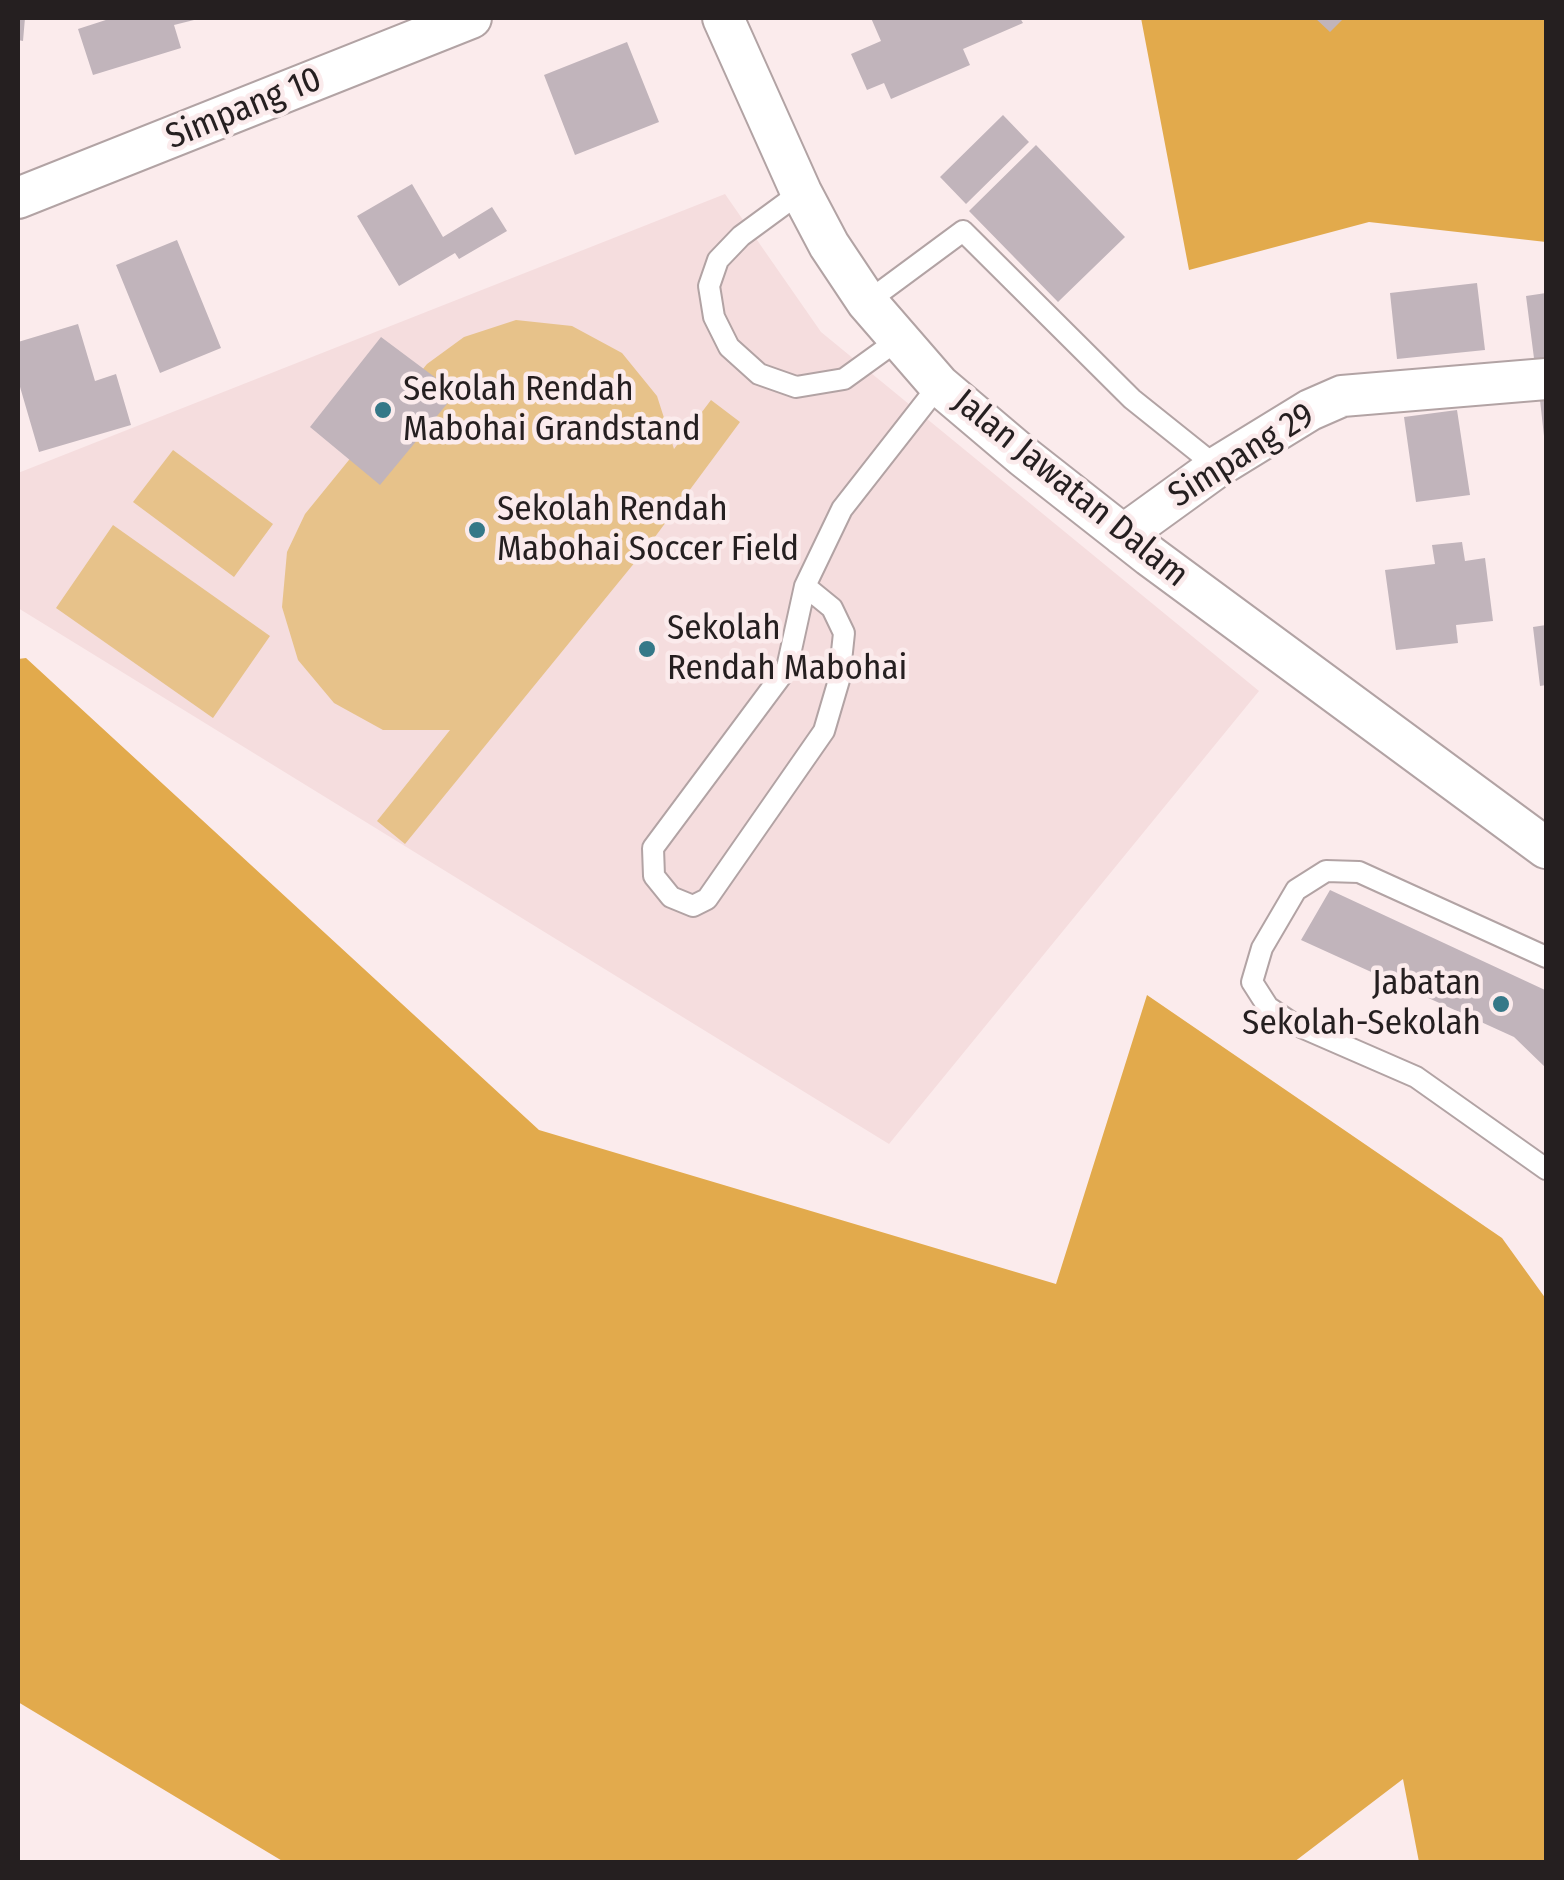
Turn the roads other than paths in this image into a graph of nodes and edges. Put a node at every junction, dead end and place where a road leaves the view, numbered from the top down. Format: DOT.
graph roads {
  1 [pos="471,18"];
  2 [pos="723,18"];
  3 [pos="801,192"];
  4 [pos="18,198"];
  5 [pos="867,302"];
  6 [pos="898,340"];
  7 [pos="1546,379"];
  8 [pos="939,384"];
  9 [pos="1217,467"];
  10 [pos="1122,534"];
  11 [pos="805,586"];
  12 [pos="1546,848"];
  13 [pos="1546,956"];
  14 [pos="1546,1169"];
  1 -- 4 [label="street, Simpang 10"];
  2 -- 3 [label="street, Jalan Jawatan Dalam"];
  3 -- 5 [label="street, Jalan Jawatan Dalam"];
  3 -- 6 [label="lane"];
  5 -- 6 [label="street, Jalan Jawatan Dalam"];
  5 -- 9 [label="lane"];
  6 -- 8 [label="street, Jalan Jawatan Dalam"];
  7 -- 9 [label="street, Simpang 29"];
  8 -- 10 [label="street, Jalan Jawatan Dalam"];
  8 -- 11 [label="lane"];
  9 -- 10 [label="street, Simpang 29"];
  10 -- 12 [label="street, Jalan Jawatan Dalam"];
  11 -- 11 [label="lane"];
  13 -- 14 [label="lane"];
}
